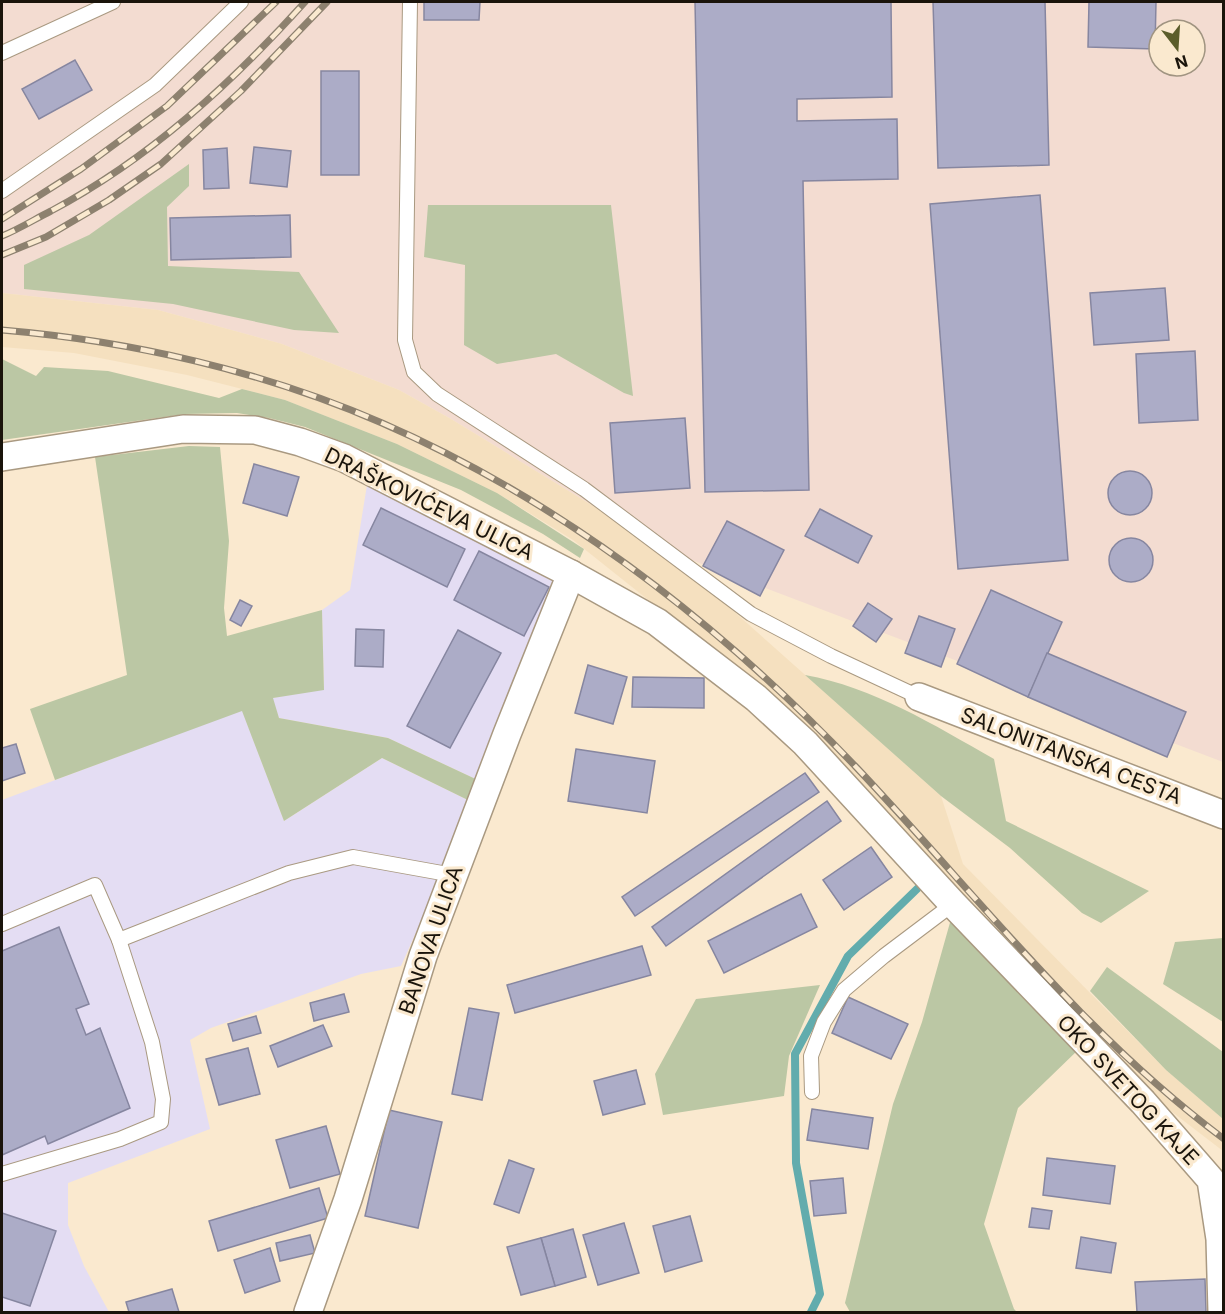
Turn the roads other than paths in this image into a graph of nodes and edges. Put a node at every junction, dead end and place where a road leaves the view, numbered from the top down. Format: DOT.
graph roads {
  1 [pos="113,2"];
  2 [pos="241,2"];
  3 [pos="410,2"];
  4 [pos="2,53"];
  5 [pos="2,190"];
  6 [pos="2,457"];
  7 [pos="571,573"];
  8 [pos="919,697"];
  9 [pos="1224,815"];
  10 [pos="453,875"];
  11 [pos="953,904"];
  12 [pos="2,924"];
  13 [pos="119,940"];
  14 [pos="812,1092"];
  15 [pos="2,1174"];
  16 [pos="308,1312"];
  17 [pos="1222,1312"];
  1 -- 4 [label="lane"];
  2 -- 5 [label="lane"];
  3 -- 8 [label="lane"];
  6 -- 7 [label="street, DRAŠKOVIĆEVA ULICA"];
  7 -- 10 [label="street, BANOVA ULICA"];
  7 -- 11 [label="street, OKO SVETOG KAJE"];
  8 -- 9 [label="street, SALONITANSKA CESTA"];
  10 -- 13 [label="lane"];
  10 -- 16 [label="street, BANOVA ULICA"];
  11 -- 14 [label="lane"];
  11 -- 17 [label="street, OKO SVETOG KAJE"];
  12 -- 13 [label="lane"];
  13 -- 15 [label="lane"];
}
